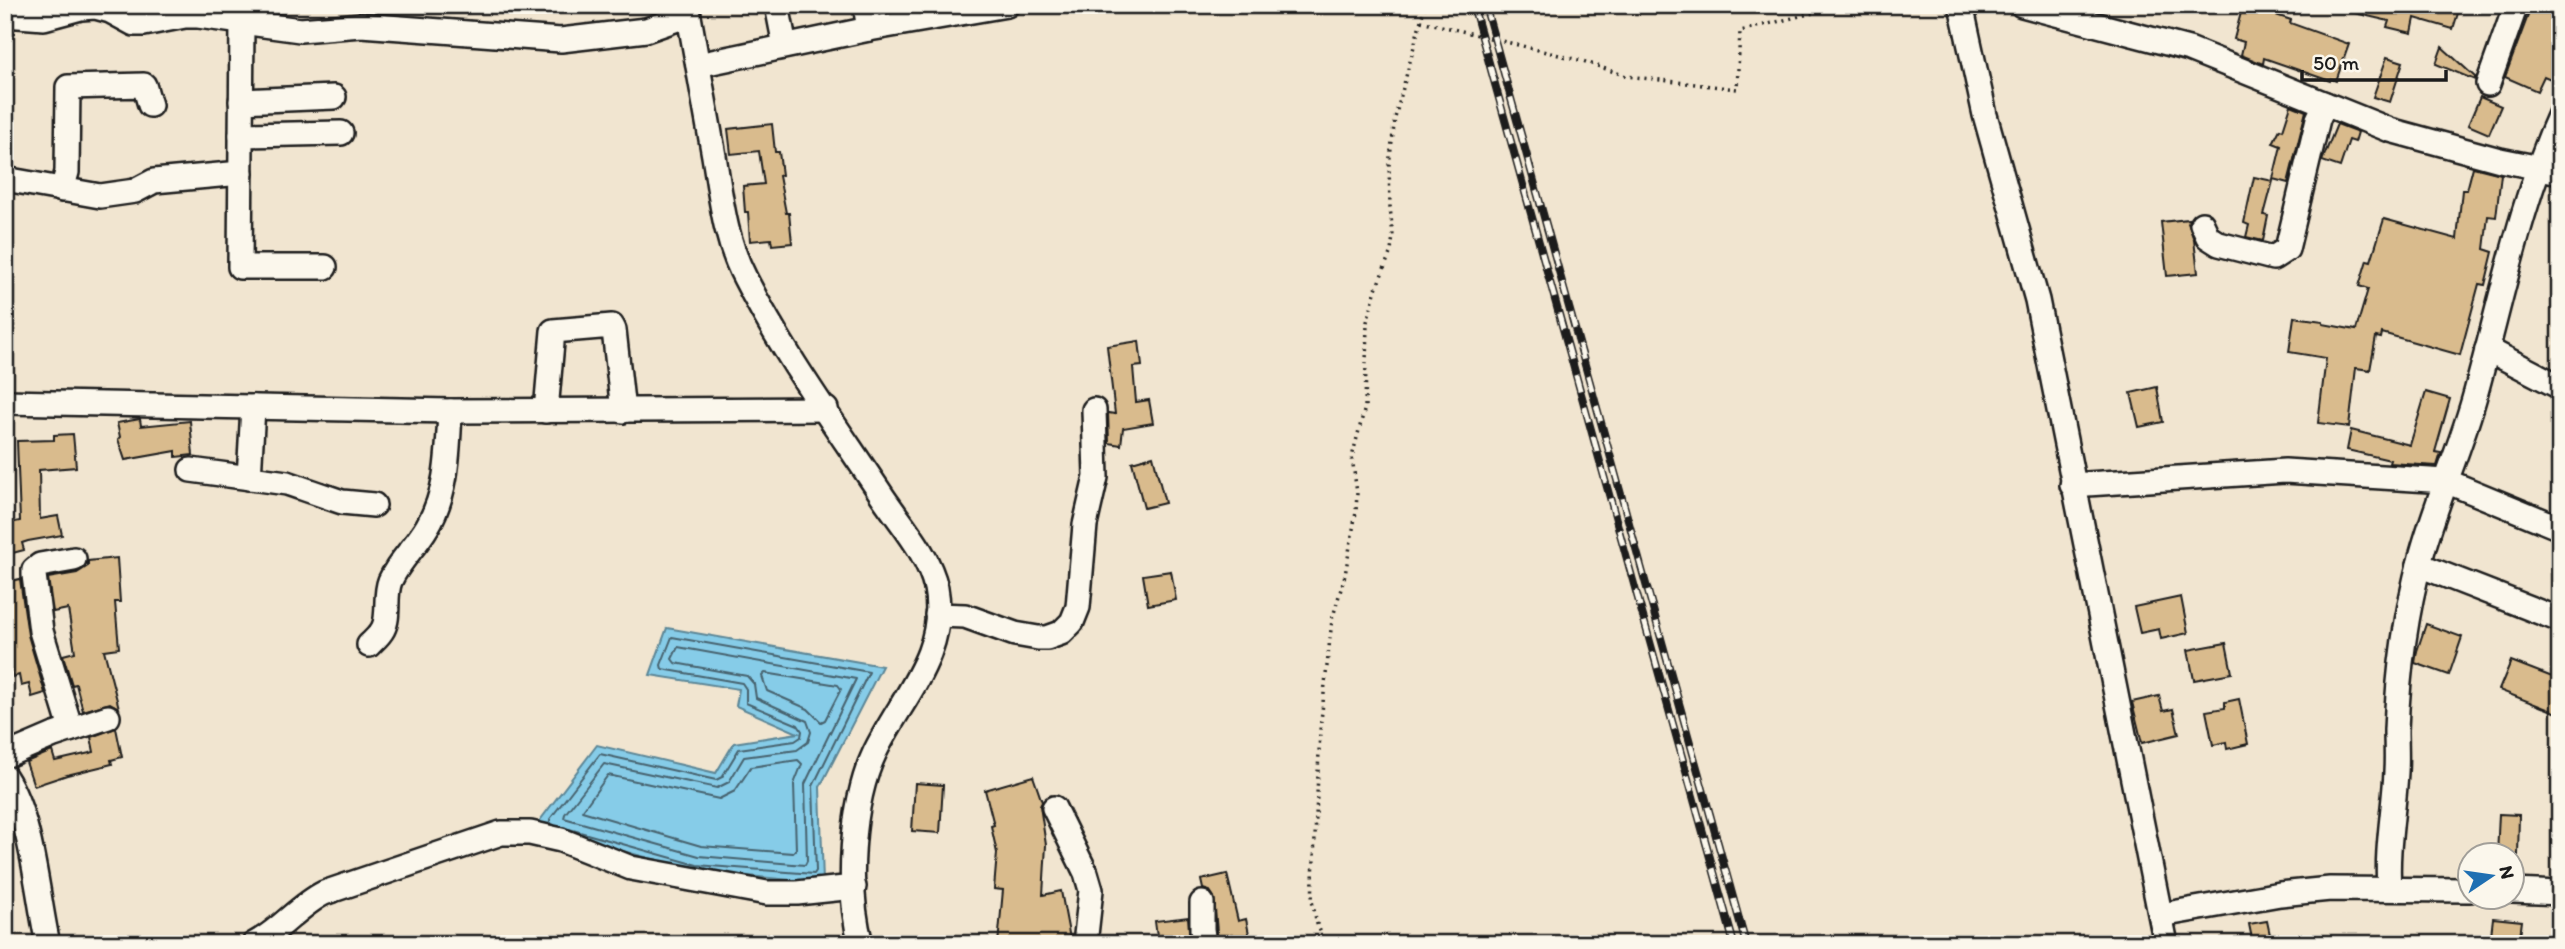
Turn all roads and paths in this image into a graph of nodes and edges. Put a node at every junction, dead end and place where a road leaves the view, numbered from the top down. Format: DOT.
graph roads {
  1 [pos="777,5"];
  2 [pos="865,5"];
  3 [pos="1007,5"];
  4 [pos="1425,5"];
  5 [pos="1845,5"];
  6 [pos="1961,5"];
  7 [pos="2022,5"];
  8 [pos="2516,5"];
  9 [pos="688,10"];
  10 [pos="953,10"];
  11 [pos="5,15"];
  12 [pos="1421,21"];
  13 [pos="242,22"];
  14 [pos="869,29"];
  15 [pos="785,46"];
  16 [pos="698,65"];
  17 [pos="2488,84"];
  18 [pos="334,97"];
  19 [pos="242,101"];
  20 [pos="2325,104"];
  21 [pos="150,105"];
  22 [pos="2560,114"];
  23 [pos="341,133"];
  24 [pos="241,135"];
  25 [pos="2537,169"];
  26 [pos="2560,172"];
  27 [pos="241,173"];
  28 [pos="5,179"];
  29 [pos="62,190"];
  30 [pos="2202,224"];
  31 [pos="325,267"];
  32 [pos="2487,349"];
  33 [pos="2560,387"];
  34 [pos="5,402"];
  35 [pos="253,407"];
  36 [pos="826,409"];
  37 [pos="1094,410"];
  38 [pos="450,411"];
  39 [pos="546,411"];
  40 [pos="623,411"];
  41 [pos="191,470"];
  42 [pos="249,478"];
  43 [pos="2446,481"];
  44 [pos="2073,485"];
  45 [pos="374,505"];
  46 [pos="2560,528"];
  47 [pos="74,559"];
  48 [pos="2420,565"];
  49 [pos="937,615"];
  50 [pos="2560,620"];
  51 [pos="369,645"];
  52 [pos="108,717"];
  53 [pos="71,729"];
  54 [pos="5,755"];
  55 [pos="5,776"];
  56 [pos="1054,808"];
  57 [pos="854,887"];
  58 [pos="2389,888"];
  59 [pos="2456,890"];
  60 [pos="2526,892"];
  61 [pos="2560,893"];
  62 [pos="1202,903"];
  63 [pos="2161,915"];
  64 [pos="48,944"];
  65 [pos="254,944"];
  66 [pos="861,944"];
  67 [pos="1085,944"];
  68 [pos="1205,944"];
  69 [pos="1326,944"];
  70 [pos="2166,944"];
  1 -- 15 [label="street"];
  2 -- 14 [label="street"];
  3 -- 10 [label="street"];
  4 -- 12 [label="path"];
  5 -- 12 [label="path"];
  6 -- 44 [label="street"];
  7 -- 20 [label="street"];
  8 -- 17 [label="street"];
  9 -- 13 [label="street"];
  9 -- 16 [label="street"];
  10 -- 14 [label="street"];
  11 -- 13 [label="street"];
  12 -- 69 [label="path"];
  13 -- 19 [label="street"];
  14 -- 15 [label="street"];
  15 -- 16 [label="street"];
  16 -- 36 [label="street"];
  18 -- 19 [label="street"];
  19 -- 24 [label="street"];
  20 -- 25 [label="street"];
  20 -- 30 [label="street"];
  21 -- 29 [label="street"];
  22 -- 25 [label="street"];
  23 -- 24 [label="street"];
  24 -- 27 [label="street"];
  25 -- 26 [label="street"];
  25 -- 32 [label="street"];
  27 -- 29 [label="street"];
  27 -- 31 [label="street"];
  28 -- 29 [label="street"];
  32 -- 33 [label="street"];
  32 -- 43 [label="street"];
  34 -- 35 [label="street"];
  35 -- 38 [label="street"];
  35 -- 42 [label="street"];
  36 -- 40 [label="street"];
  36 -- 49 [label="street"];
  37 -- 49 [label="street"];
  38 -- 39 [label="street"];
  38 -- 51 [label="street"];
  39 -- 40 [label="street"];
  39 -- 40 [label="street"];
  41 -- 42 [label="street"];
  42 -- 45 [label="street"];
  43 -- 44 [label="street"];
  43 -- 46 [label="street"];
  43 -- 48 [label="street"];
  44 -- 63 [label="street"];
  47 -- 53 [label="street"];
  48 -- 50 [label="street"];
  48 -- 58 [label="street"];
  49 -- 57 [label="street"];
  52 -- 53 [label="street"];
  53 -- 54 [label="street"];
  55 -- 64 [label="street"];
  56 -- 67 [label="street"];
  57 -- 65 [label="street"];
  57 -- 66 [label="street"];
  58 -- 59 [label="street"];
  58 -- 63 [label="street"];
  60 -- 61 [label="street"];
  62 -- 68 [label="street"];
  63 -- 70 [label="street"];
}
